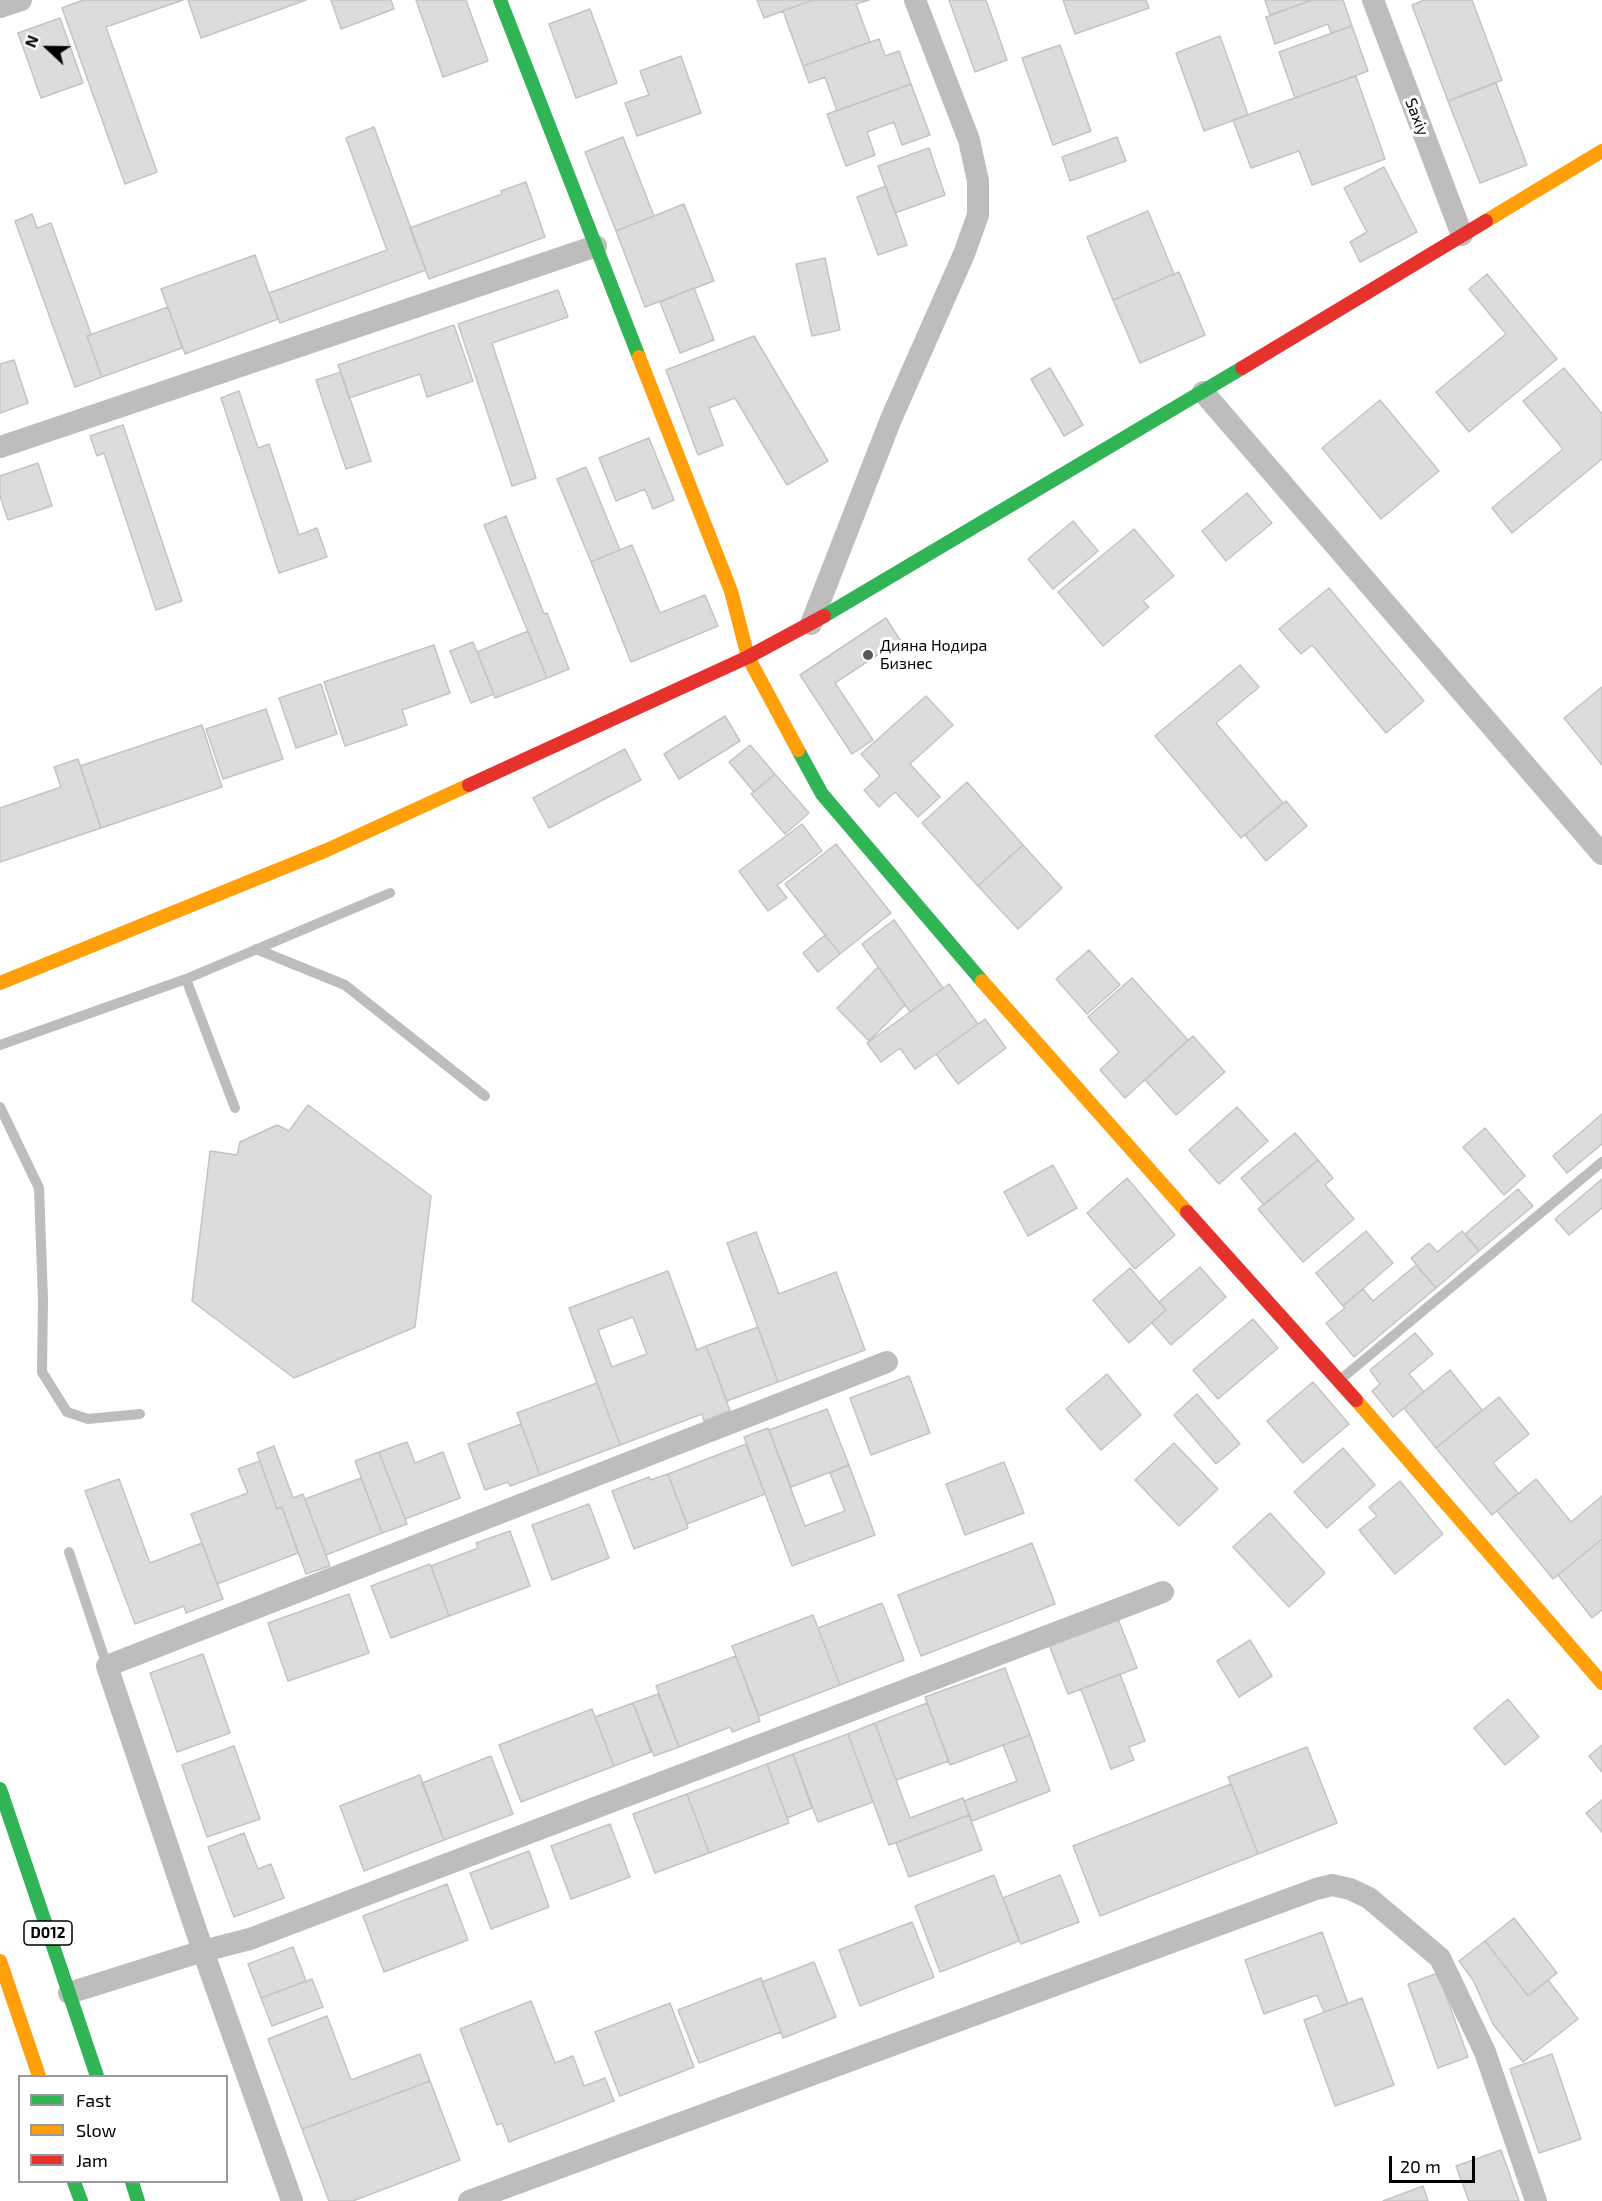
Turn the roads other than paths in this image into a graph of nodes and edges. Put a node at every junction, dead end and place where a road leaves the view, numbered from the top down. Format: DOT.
graph roads {
  1 [pos="21,0"];
  2 [pos="500,0"];
  3 [pos="915,0"];
  4 [pos="1373,0"];
  5 [pos="0,7"];
  6 [pos="1602,151"];
  7 [pos="1462,235"];
  8 [pos="596,246"];
  9 [pos="1203,392"];
  10 [pos="0,447"];
  11 [pos="811,624"];
  12 [pos="748,657"];
  13 [pos="1602,854"];
  14 [pos="390,893"];
  15 [pos="256,949"];
  16 [pos="186,979"];
  17 [pos="0,983"];
  18 [pos="0,1045"];
  19 [pos="484,1096"];
  20 [pos="0,1107"];
  21 [pos="235,1108"];
  22 [pos="1602,1162"];
  23 [pos="887,1362"];
  24 [pos="1339,1381"];
  25 [pos="140,1414"];
  26 [pos="69,1551"];
  27 [pos="1163,1592"];
  28 [pos="107,1666"];
  29 [pos="1602,1683"];
  30 [pos="0,1789"];
  31 [pos="203,1951"];
  32 [pos="0,1961"];
  33 [pos="69,1992"];
  34 [pos="39,2075"];
  35 [pos="97,2075"];
  36 [pos="75,2183"];
  37 [pos="133,2183"];
  38 [pos="81,2201"];
  39 [pos="138,2201"];
  40 [pos="292,2201"];
  41 [pos="469,2201"];
  42 [pos="1536,2201"];
  1 -- 5 [label="street"];
  2 -- 8 [label="main road"];
  3 -- 11 [label="street"];
  4 -- 7 [label="street, Saxiy"];
  6 -- 7 [label="main road"];
  7 -- 9 [label="main road"];
  8 -- 10 [label="street"];
  8 -- 12 [label="main road"];
  9 -- 11 [label="main road"];
  9 -- 13 [label="street"];
  11 -- 12 [label="main road"];
  12 -- 17 [label="main road"];
  12 -- 24 [label="main road"];
  14 -- 15 [label="lane"];
  15 -- 16 [label="lane"];
  15 -- 19 [label="lane"];
  16 -- 18 [label="lane"];
  16 -- 21 [label="lane"];
  20 -- 25 [label="lane"];
  22 -- 24 [label="lane"];
  23 -- 28 [label="street"];
  24 -- 29 [label="main road"];
  26 -- 28 [label="lane"];
  27 -- 31 [label="street"];
  28 -- 31 [label="street"];
  30 -- 33 [label="main road, D012"];
  31 -- 33 [label="street"];
  31 -- 40 [label="street"];
  32 -- 34 [label="main road"];
  33 -- 35 [label="main road, D012"];
  36 -- 38 [label="main road"];
  37 -- 39 [label="main road"];
  41 -- 42 [label="street"];
}
